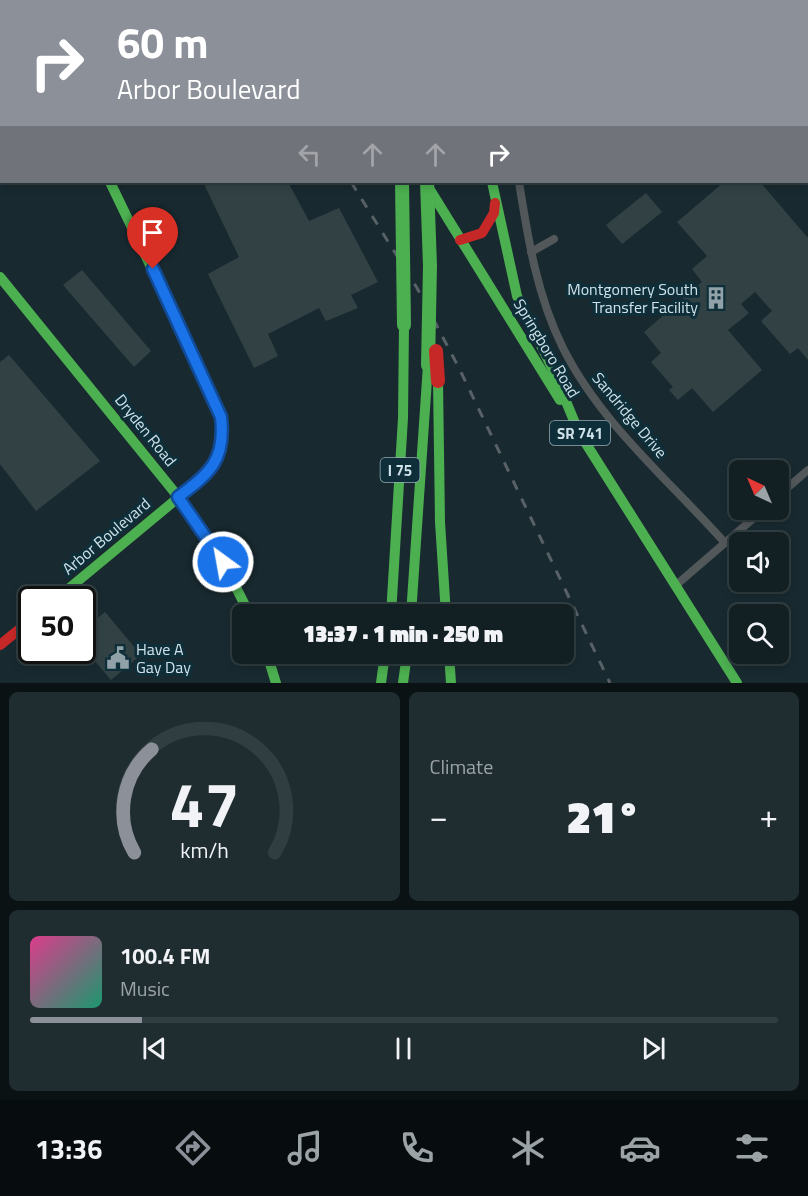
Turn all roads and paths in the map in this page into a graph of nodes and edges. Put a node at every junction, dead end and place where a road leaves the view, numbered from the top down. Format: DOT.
graph roads {
  1 [pos="110,183"];
  2 [pos="402,183"];
  3 [pos="426,183"];
  4 [pos="427,183"];
  5 [pos="519,183"];
  6 [pos="494,187"];
  7 [pos="554,239"];
  8 [pos="460,240"];
  9 [pos="531,252"];
  10 [pos="430,266"];
  11 [pos="0,277"];
  12 [pos="577,428"];
  13 [pos="808,470"];
  14 [pos="789,486"];
  15 [pos="178,497"];
  16 [pos="751,520"];
  17 [pos="725,543"];
  18 [pos="72,586"];
  19 [pos="675,586"];
  20 [pos="244,604"];
  21 [pos="392,604"];
  22 [pos="412,604"];
  23 [pos="445,604"];
  24 [pos="18,630"];
  25 [pos="0,645"];
  26 [pos="270,664"];
  27 [pos="384,664"];
  28 [pos="406,664"];
  29 [pos="450,664"];
  30 [pos="276,683"];
  31 [pos="381,683"];
  32 [pos="403,683"];
  33 [pos="451,683"];
  34 [pos="737,683"];
  1 -- 15 [label="main road, Arbor Boulevard"];
  2 -- 21 [label="main road, I 75, bridge"];
  3 -- 10 [label="main road, I 75, bridge"];
  4 -- 8 [label="main road, Springboro Road / SR 741"];
  5 -- 9 [label="street, Sandridge Drive"];
  6 -- 8 [label="main road"];
  6 -- 12 [label="main road"];
  7 -- 9 [label="street"];
  8 -- 12 [label="main road, Springboro Road / SR 741"];
  9 -- 17 [label="street, Sandridge Drive"];
  10 -- 22 [label="main road, I 75, bridge"];
  10 -- 23 [label="main road, bridge"];
  11 -- 15 [label="main road, Dryden Road"];
  12 -- 19 [label="main road, Springboro Road / SR 741"];
  13 -- 14 [label="street"];
  15 -- 18 [label="main road, Arbor Boulevard"];
  15 -- 20 [label="main road, Dryden Road"];
  16 -- 17 [label="street"];
  17 -- 19 [label="street"];
  19 -- 34 [label="main road, Springboro Road / SR 741"];
  24 -- 25 [label="main road"];
  26 -- 30 [label="main road"];
  27 -- 31 [label="main road"];
  28 -- 32 [label="main road"];
  29 -- 33 [label="main road"];
}
